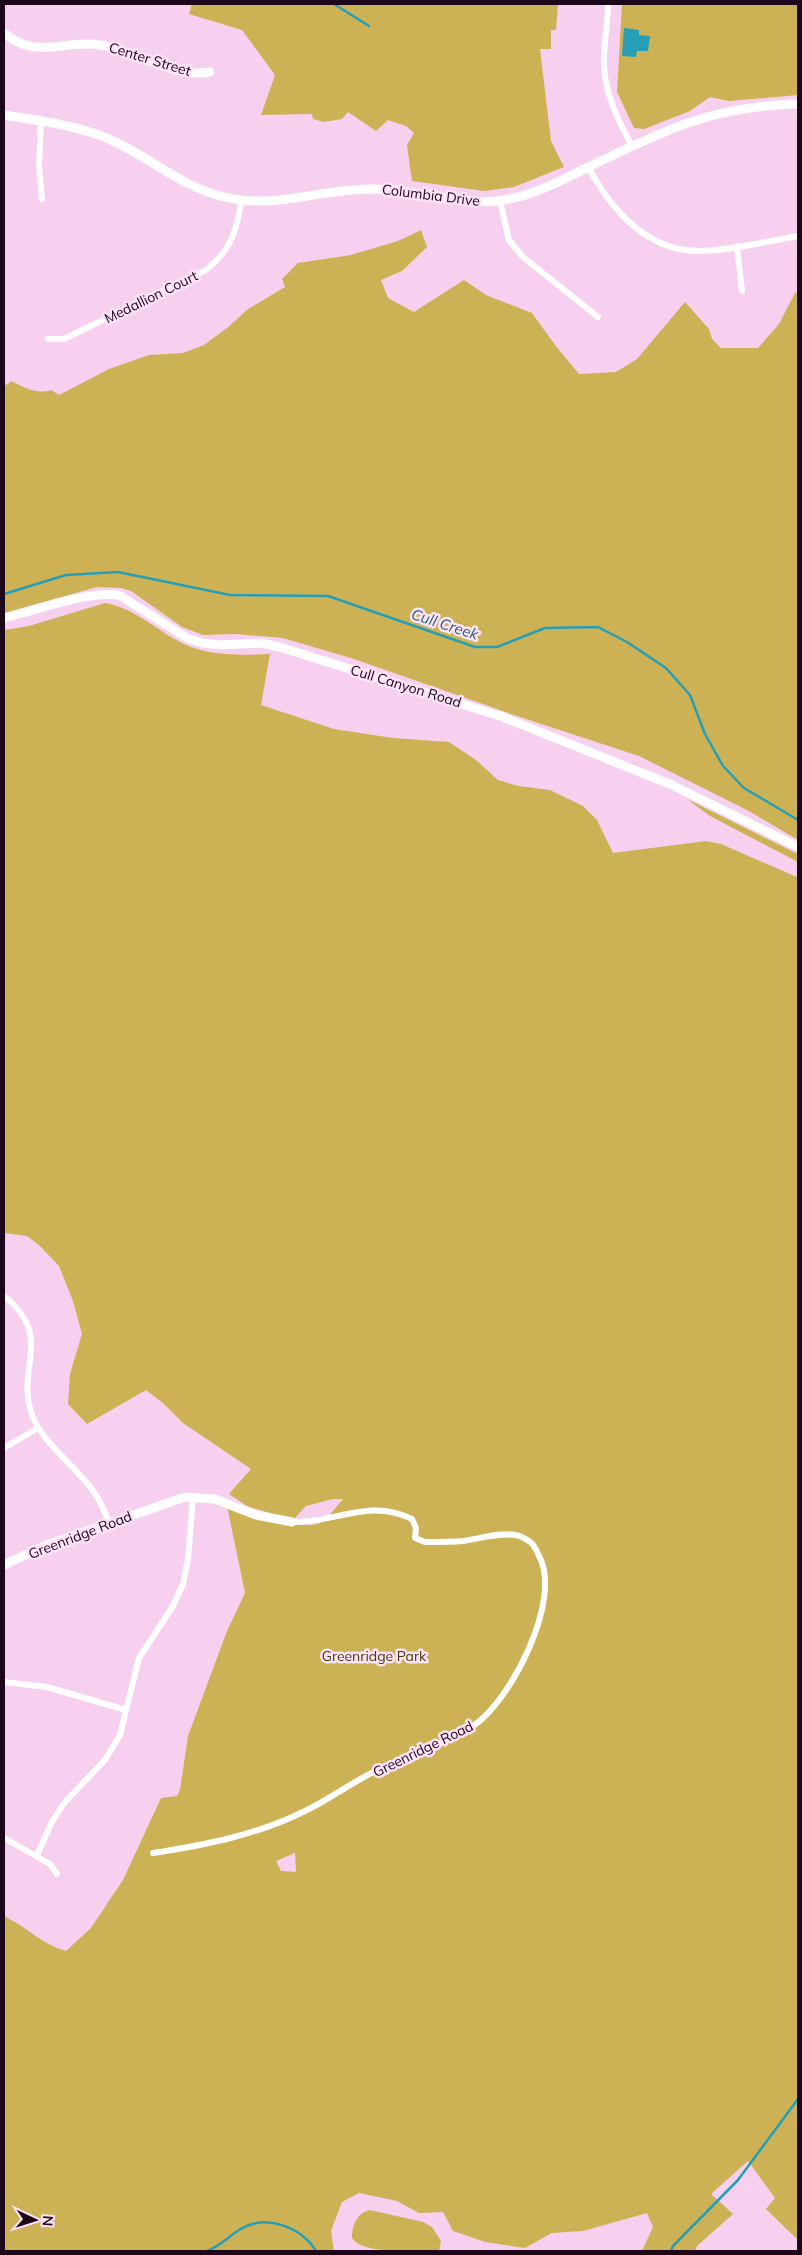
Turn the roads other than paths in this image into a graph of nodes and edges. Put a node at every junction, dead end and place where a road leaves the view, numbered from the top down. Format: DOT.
graph roads {
  1 [pos="608,4"];
  2 [pos="4,33"];
  3 [pos="210,72"];
  4 [pos="798,104"];
  5 [pos="4,115"];
  6 [pos="41,121"];
  7 [pos="632,146"];
  8 [pos="588,167"];
  9 [pos="42,199"];
  10 [pos="500,201"];
  11 [pos="241,202"];
  12 [pos="798,236"];
  13 [pos="737,246"];
  14 [pos="742,290"];
  15 [pos="598,317"];
  16 [pos="48,339"];
  17 [pos="4,618"];
  18 [pos="798,848"];
  19 [pos="4,1296"];
  20 [pos="38,1428"];
  21 [pos="4,1448"];
  22 [pos="193,1497"];
  23 [pos="109,1522"];
  24 [pos="292,1522"];
  25 [pos="4,1564"];
  26 [pos="4,1682"];
  27 [pos="126,1710"];
  28 [pos="4,1838"];
  29 [pos="152,1853"];
  30 [pos="36,1855"];
  31 [pos="58,1874"];
  1 -- 7 [label="street"];
  2 -- 3 [label="street, Center Street"];
  4 -- 7 [label="street, Columbia Drive"];
  5 -- 6 [label="street, Columbia Drive"];
  6 -- 9 [label="street"];
  6 -- 11 [label="street, Columbia Drive"];
  7 -- 8 [label="street, Columbia Drive"];
  8 -- 10 [label="street, Columbia Drive"];
  8 -- 13 [label="street"];
  10 -- 11 [label="street, Columbia Drive"];
  10 -- 15 [label="street"];
  11 -- 16 [label="street, Medallion Court"];
  12 -- 13 [label="street"];
  13 -- 14 [label="street"];
  17 -- 18 [label="street, Cull Canyon Road"];
  19 -- 20 [label="street"];
  20 -- 21 [label="street"];
  20 -- 23 [label="street"];
  22 -- 23 [label="street, Greenridge Road"];
  22 -- 24 [label="street, Greenridge Road"];
  22 -- 27 [label="street"];
  23 -- 25 [label="street, Greenridge Road"];
  24 -- 29 [label="street, Greenridge Road"];
  26 -- 27 [label="street"];
  27 -- 30 [label="street"];
  28 -- 30 [label="street"];
  30 -- 31 [label="street"];
}
